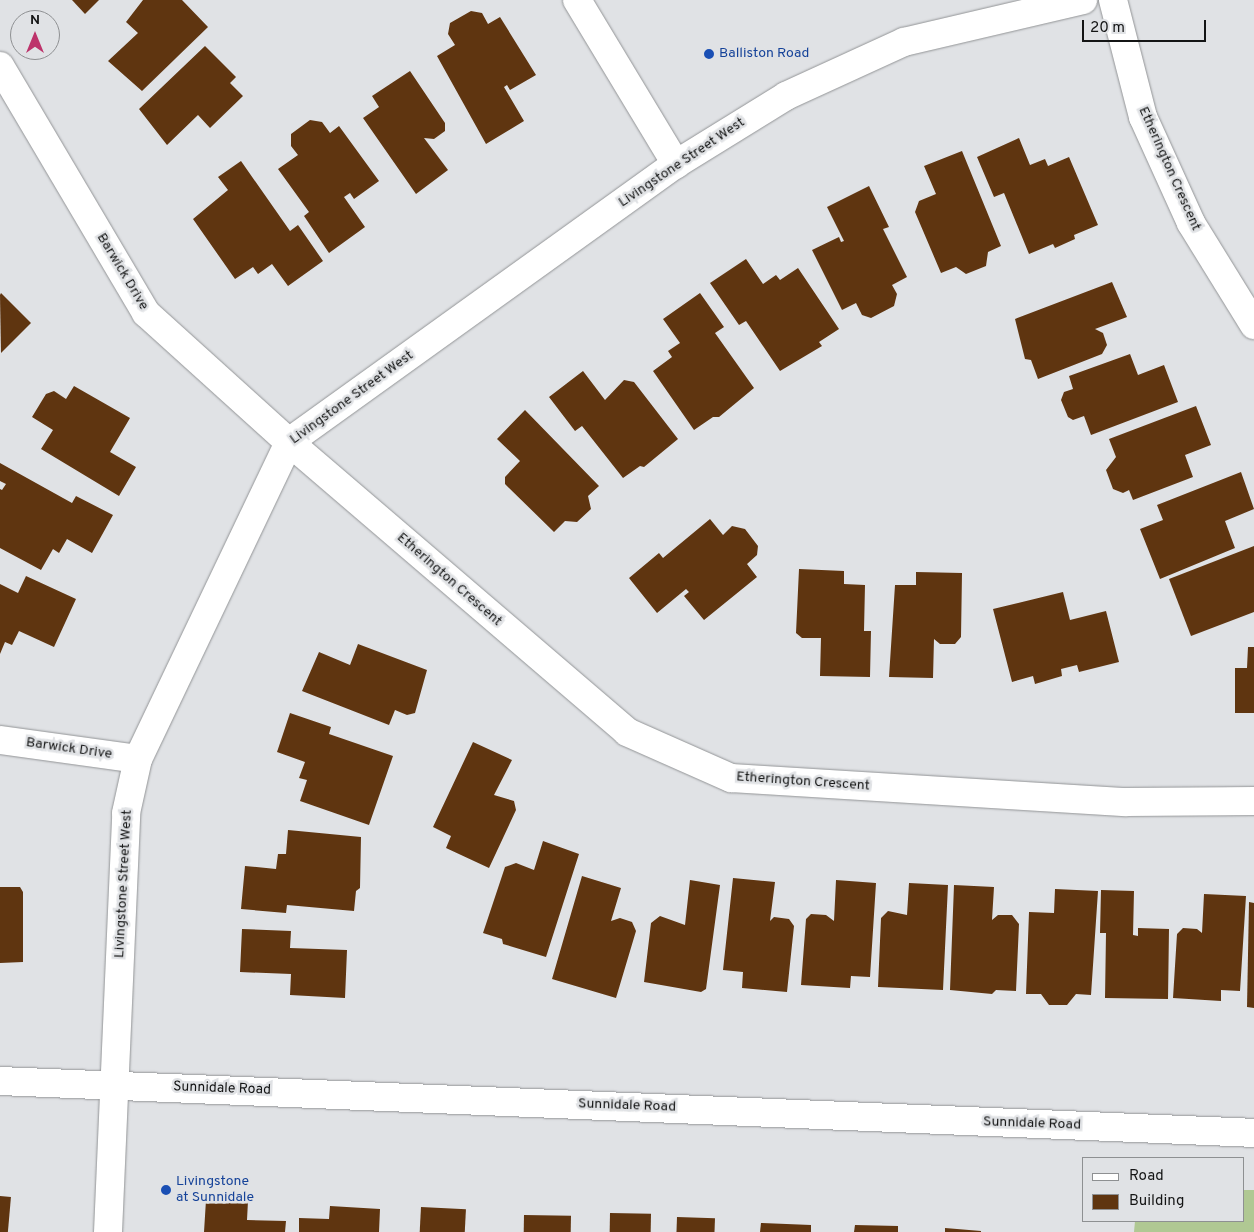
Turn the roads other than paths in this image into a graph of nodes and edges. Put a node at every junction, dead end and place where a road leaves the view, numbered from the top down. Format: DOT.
graph roads {
  1 [pos="576,0"];
  2 [pos="1084,0"];
  3 [pos="1113,0"];
  4 [pos="0,66"];
  5 [pos="676,164"];
  6 [pos="1254,325"];
  7 [pos="289,442"];
  8 [pos="0,740"];
  9 [pos="138,759"];
  10 [pos="1254,801"];
  11 [pos="0,1081"];
  12 [pos="114,1085"];
  13 [pos="1254,1133"];
  14 [pos="108,1232"];
  1 -- 5 [label="street"];
  2 -- 5 [label="street, Livingstone Street West"];
  3 -- 6 [label="street, Etherington Crescent"];
  4 -- 7 [label="street, Barwick Drive"];
  5 -- 7 [label="street, Livingstone Street West"];
  7 -- 9 [label="street, Livingstone Street West"];
  7 -- 10 [label="street, Etherington Crescent"];
  8 -- 9 [label="street, Barwick Drive"];
  9 -- 12 [label="street, Livingstone Street West"];
  11 -- 12 [label="street, Sunnidale Road"];
  12 -- 13 [label="street, Sunnidale Road"];
  12 -- 14 [label="street, Livingstone Street West"];
}
